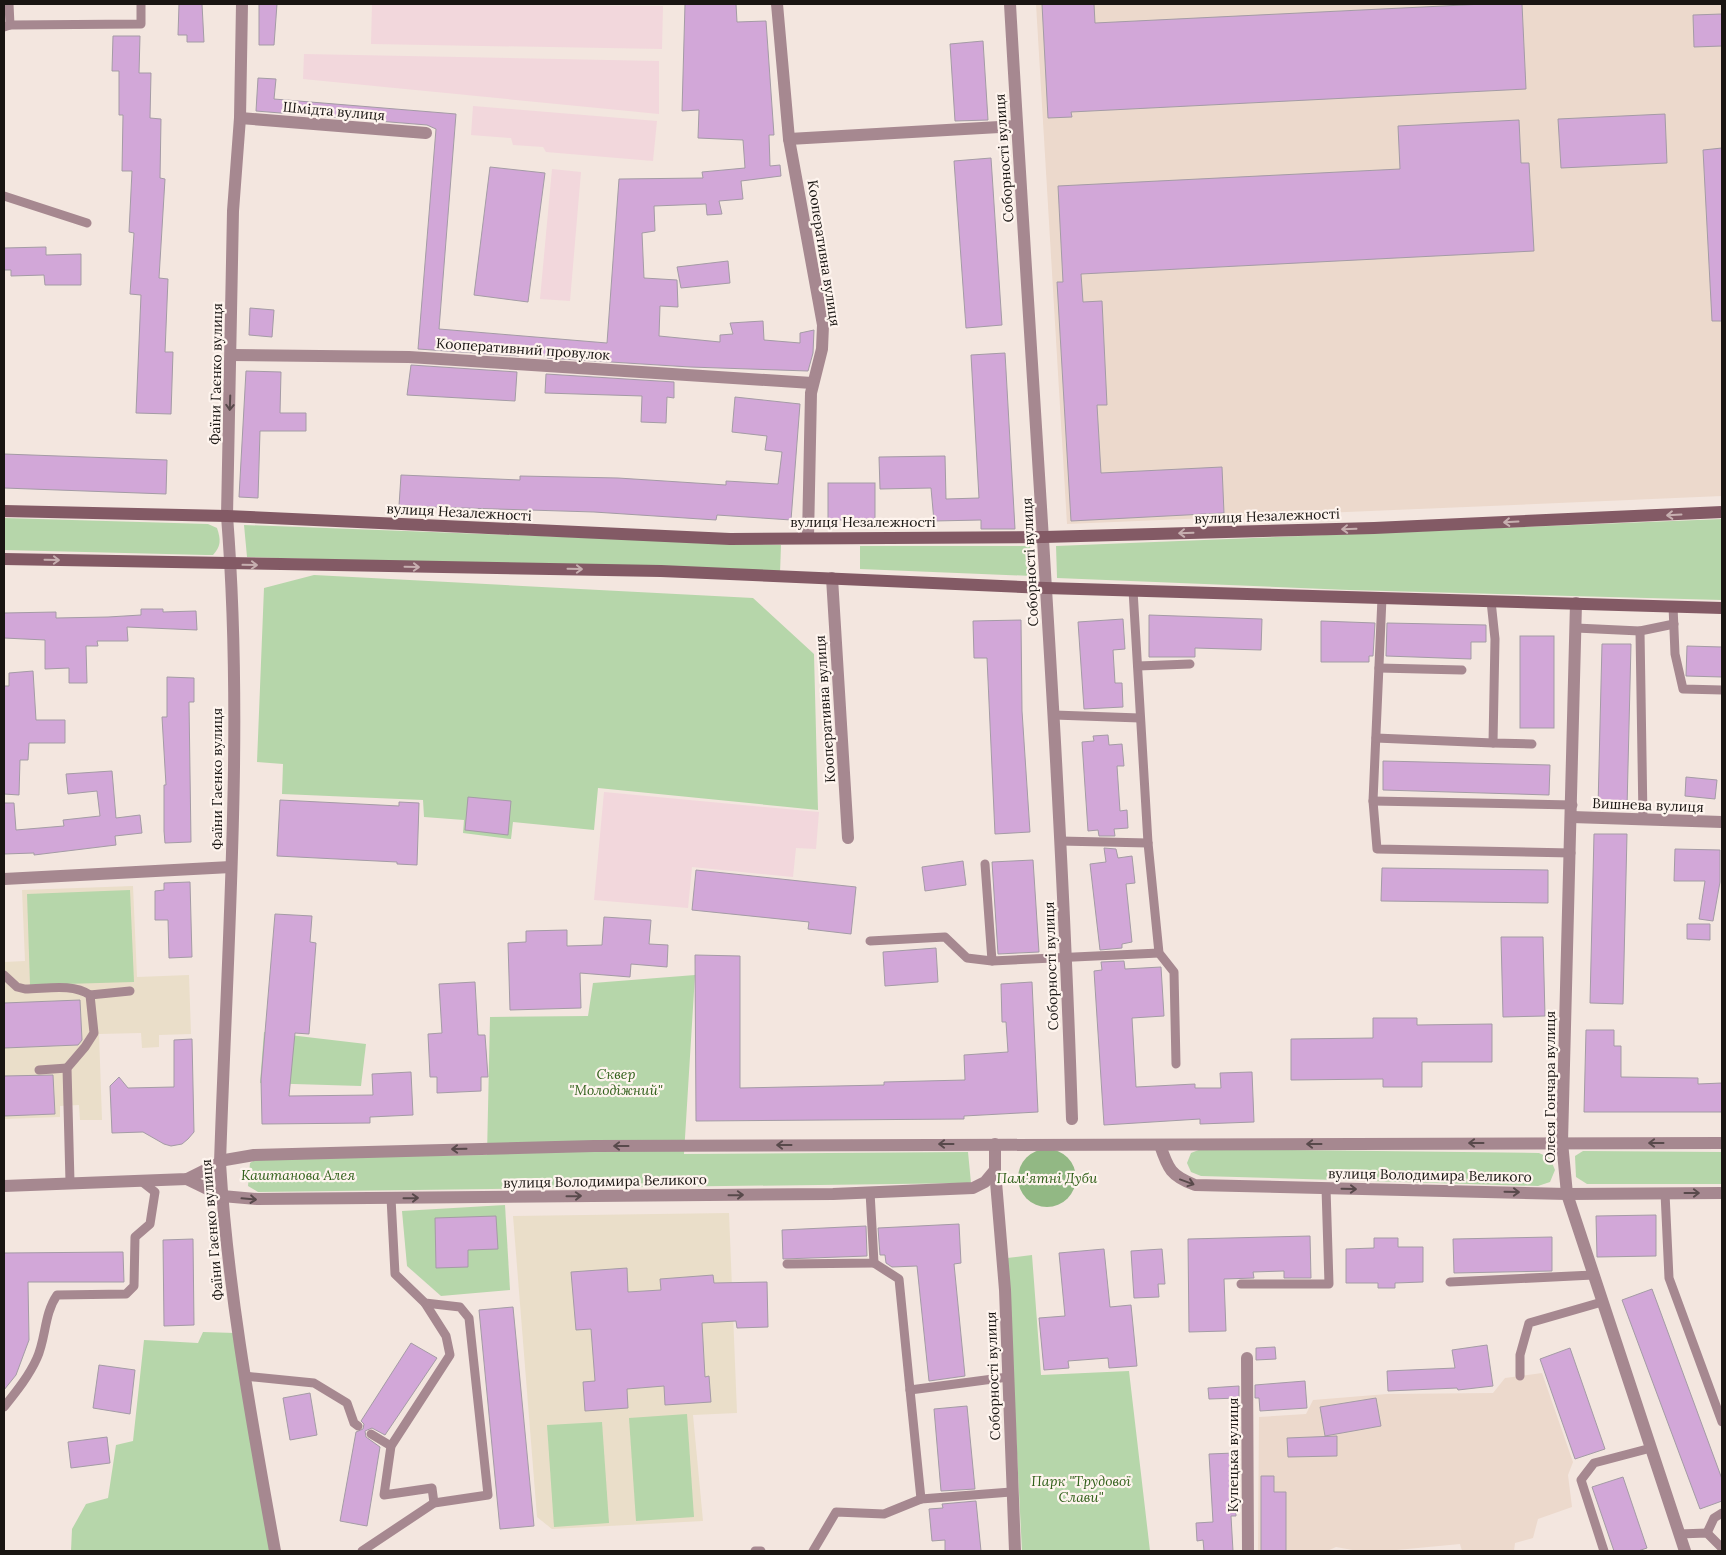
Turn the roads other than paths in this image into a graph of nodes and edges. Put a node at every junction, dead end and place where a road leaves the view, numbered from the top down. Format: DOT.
graph roads {
  1 [pos="9,4"];
  2 [pos="140,4"];
  3 [pos="242,4"];
  4 [pos="777,4"];
  5 [pos="1010,4"];
  6 [pos="7,26"];
  7 [pos="240,118"];
  8 [pos="1017,126"];
  9 [pos="426,133"];
  10 [pos="789,139"];
  11 [pos="4,196"];
  12 [pos="87,223"];
  13 [pos="232,354"];
  14 [pos="812,382"];
  15 [pos="4,511"];
  16 [pos="1722,512"];
  17 [pos="227,516"];
  18 [pos="808,537"];
  19 [pos="1044,537"];
  20 [pos="4,559"];
  21 [pos="231,564"];
  22 [pos="832,578"];
  23 [pos="1046,588"];
  24 [pos="1133,590"];
  25 [pos="1382,598"];
  26 [pos="1491,601"];
  27 [pos="1576,604"];
  28 [pos="1673,606"];
  29 [pos="1722,608"];
  30 [pos="1674,624"];
  31 [pos="1576,628"];
  32 [pos="1640,631"];
  33 [pos="1190,664"];
  34 [pos="1138,666"];
  35 [pos="1379,668"];
  36 [pos="1462,670"];
  37 [pos="1722,690"];
  38 [pos="1054,715"];
  39 [pos="1140,718"];
  40 [pos="1376,738"];
  41 [pos="1493,743"];
  42 [pos="1532,744"];
  43 [pos="1373,801"];
  44 [pos="1572,811"];
  45 [pos="1643,820"];
  46 [pos="1722,822"];
  47 [pos="848,838"];
  48 [pos="1060,841"];
  49 [pos="1148,843"];
  50 [pos="1571,853"];
  51 [pos="985,864"];
  52 [pos="231,867"];
  53 [pos="4,879"];
  54 [pos="870,941"];
  55 [pos="1159,953"];
  56 [pos="1067,959"];
  57 [pos="992,961"];
  58 [pos="4,974"];
  59 [pos="130,991"];
  60 [pos="90,995"];
  61 [pos="1176,1064"];
  62 [pos="67,1068"];
  63 [pos="39,1070"];
  64 [pos="1072,1119"];
  65 [pos="1562,1142"];
  66 [pos="1722,1143"];
  67 [pos="995,1144"];
  68 [pos="1160,1145"];
  69 [pos="220,1163"];
  70 [pos="995,1170"];
  71 [pos="187,1179"];
  72 [pos="141,1181"];
  73 [pos="70,1182"];
  74 [pos="4,1186"];
  75 [pos="1326,1188"];
  76 [pos="870,1192"];
  77 [pos="1665,1193"];
  78 [pos="1722,1193"];
  79 [pos="1566,1194"];
  80 [pos="222,1196"];
  81 [pos="391,1198"];
  82 [pos="874,1263"];
  83 [pos="787,1264"];
  84 [pos="1593,1274"];
  85 [pos="1450,1282"];
  86 [pos="1241,1284"];
  87 [pos="425,1302"];
  88 [pos="1602,1302"];
  89 [pos="1247,1358"];
  90 [pos="244,1376"];
  91 [pos="1520,1376"];
  92 [pos="1008,1377"];
  93 [pos="910,1390"];
  94 [pos="4,1407"];
  95 [pos="1722,1422"];
  96 [pos="358,1426"];
  97 [pos="371,1434"];
  98 [pos="391,1446"];
  99 [pos="1651,1448"];
  100 [pos="1011,1492"];
  101 [pos="921,1498"];
  102 [pos="434,1503"];
  103 [pos="1722,1513"];
  104 [pos="1707,1533"];
  105 [pos="1679,1534"];
  106 [pos="1722,1548"];
  107 [pos="275,1551"];
  108 [pos="362,1551"];
  109 [pos="755,1551"];
  110 [pos="761,1551"];
  111 [pos="813,1551"];
  112 [pos="1015,1551"];
  113 [pos="1248,1551"];
  114 [pos="1604,1551"];
  115 [pos="1685,1551"];
  1 -- 6 [label="lane"];
  2 -- 6 [label="lane"];
  3 -- 7 [label="street, Фаїни Гаєнко вулиця"];
  4 -- 10 [label="street, Кооперативна вулиця"];
  5 -- 8 [label="street, Соборності вулиця"];
  7 -- 9 [label="street, Шмідта вулиця"];
  7 -- 13 [label="street, Фаїни Гаєнко вулиця"];
  8 -- 10 [label="street"];
  8 -- 19 [label="street, Соборності вулиця"];
  10 -- 14 [label="street, Кооперативна вулиця"];
  11 -- 12 [label="lane"];
  13 -- 14 [label="street, Кооперативний провулок"];
  13 -- 17 [label="street, Фаїни Гаєнко вулиця, one-way"];
  14 -- 18 [label="street, Кооперативна вулиця"];
  15 -- 17 [label="street, вулиця Незалежності"];
  16 -- 19 [label="street, вулиця Незалежності, one-way"];
  17 -- 18 [label="street, вулиця Незалежності"];
  17 -- 21 [label="street, Фаїни Гаєнко вулиця"];
  18 -- 19 [label="street, вулиця Незалежності"];
  19 -- 23 [label="street, Соборності вулиця"];
  20 -- 21 [label="street, one-way"];
  21 -- 22 [label="street, one-way"];
  21 -- 52 [label="street, Фаїни Гаєнко вулиця"];
  22 -- 23 [label="street"];
  22 -- 47 [label="street, Кооперативна вулиця"];
  23 -- 24 [label="street"];
  23 -- 38 [label="street, Соборності вулиця"];
  24 -- 25 [label="street"];
  24 -- 34 [label="lane"];
  25 -- 26 [label="street"];
  25 -- 35 [label="lane"];
  26 -- 27 [label="street"];
  26 -- 41 [label="lane"];
  27 -- 28 [label="street"];
  27 -- 31 [label="street, Олеся Гончара вулиця"];
  28 -- 29 [label="street"];
  28 -- 30 [label="lane"];
  30 -- 32 [label="lane"];
  30 -- 37 [label="lane"];
  31 -- 32 [label="lane"];
  31 -- 44 [label="street, Олеся Гончара вулиця"];
  32 -- 45 [label="lane"];
  33 -- 34 [label="lane"];
  34 -- 39 [label="lane"];
  35 -- 36 [label="lane"];
  35 -- 40 [label="lane"];
  38 -- 39 [label="lane"];
  38 -- 48 [label="street, Соборності вулиця"];
  39 -- 49 [label="lane"];
  40 -- 41 [label="lane"];
  40 -- 43 [label="lane"];
  41 -- 42 [label="lane"];
  43 -- 44 [label="lane"];
  43 -- 50 [label="lane"];
  44 -- 45 [label="street, Вишнева вулиця"];
  44 -- 50 [label="street, Олеся Гончара вулиця"];
  45 -- 46 [label="street, Вишнева вулиця"];
  48 -- 49 [label="lane"];
  48 -- 56 [label="street, Соборності вулиця"];
  49 -- 55 [label="lane"];
  50 -- 65 [label="street, Олеся Гончара вулиця"];
  51 -- 57 [label="lane"];
  52 -- 53 [label="street"];
  52 -- 69 [label="street, Фаїни Гаєнко вулиця"];
  54 -- 57 [label="lane"];
  55 -- 56 [label="lane"];
  55 -- 61 [label="lane"];
  56 -- 57 [label="lane"];
  56 -- 64 [label="street, Соборності вулиця"];
  58 -- 60 [label="lane"];
  59 -- 60 [label="lane"];
  60 -- 62 [label="lane"];
  62 -- 63 [label="lane"];
  62 -- 73 [label="lane"];
  66 -- 65 [label="street, вулиця Володимира Великого, one-way"];
  65 -- 68 [label="street, вулиця Володимира Великого, one-way"];
  65 -- 79 [label="street, Олеся Гончара вулиця"];
  67 -- 68 [label="street, вулиця Володимира Великого"];
  67 -- 69 [label="street, вулиця Володимира Великого, one-way"];
  67 -- 70 [label="street"];
  68 -- 75 [label="street, вулиця Володимира Великого, one-way"];
  69 -- 71 [label="street, вулиця Володимира Великого"];
  69 -- 80 [label="street, Фаїни Гаєнко вулиця"];
  70 -- 76 [label="street, вулиця Володимира Великого"];
  70 -- 92 [label="street, Соборності вулиця"];
  71 -- 72 [label="street, вулиця Володимира Великого"];
  71 -- 80 [label="street, вулиця Володимира Великого"];
  72 -- 73 [label="street, вулиця Володимира Великого"];
  72 -- 94 [label="lane"];
  73 -- 74 [label="street, вулиця Володимира Великого"];
  75 -- 79 [label="street, вулиця Володимира Великого, one-way"];
  75 -- 86 [label="lane"];
  81 -- 76 [label="street, вулиця Володимира Великого, one-way"];
  76 -- 82 [label="lane"];
  77 -- 78 [label="street, вулиця Володимира Великого, one-way"];
  77 -- 79 [label="street, вулиця Володимира Великого"];
  77 -- 95 [label="lane"];
  79 -- 84 [label="street, Олеся Гончара вулиця"];
  80 -- 81 [label="street, вулиця Володимира Великого, one-way"];
  80 -- 90 [label="street, Фаїни Гаєнко вулиця"];
  81 -- 87 [label="lane"];
  82 -- 83 [label="lane"];
  82 -- 93 [label="lane"];
  84 -- 85 [label="lane"];
  84 -- 88 [label="street, Олеся Гончара вулиця"];
  87 -- 98 [label="lane"];
  87 -- 102 [label="lane"];
  88 -- 91 [label="lane"];
  88 -- 99 [label="street, Олеся Гончара вулиця"];
  89 -- 113 [label="street, Купецька вулиця"];
  90 -- 96 [label="lane"];
  90 -- 107 [label="street, Фаїни Гаєнко вулиця"];
  92 -- 93 [label="lane"];
  92 -- 100 [label="street, Соборності вулиця"];
  93 -- 101 [label="lane"];
  97 -- 98 [label="lane"];
  98 -- 102 [label="lane"];
  99 -- 105 [label="street, Олеся Гончара вулиця"];
  99 -- 114 [label="lane"];
  100 -- 101 [label="lane"];
  100 -- 112 [label="street, Соборності вулиця"];
  101 -- 111 [label="lane"];
  102 -- 108 [label="lane"];
  103 -- 104 [label="lane"];
  104 -- 105 [label="lane"];
  104 -- 106 [label="lane"];
  105 -- 115 [label="street, Олеся Гончара вулиця"];
  109 -- 110 [label="lane"];
}
